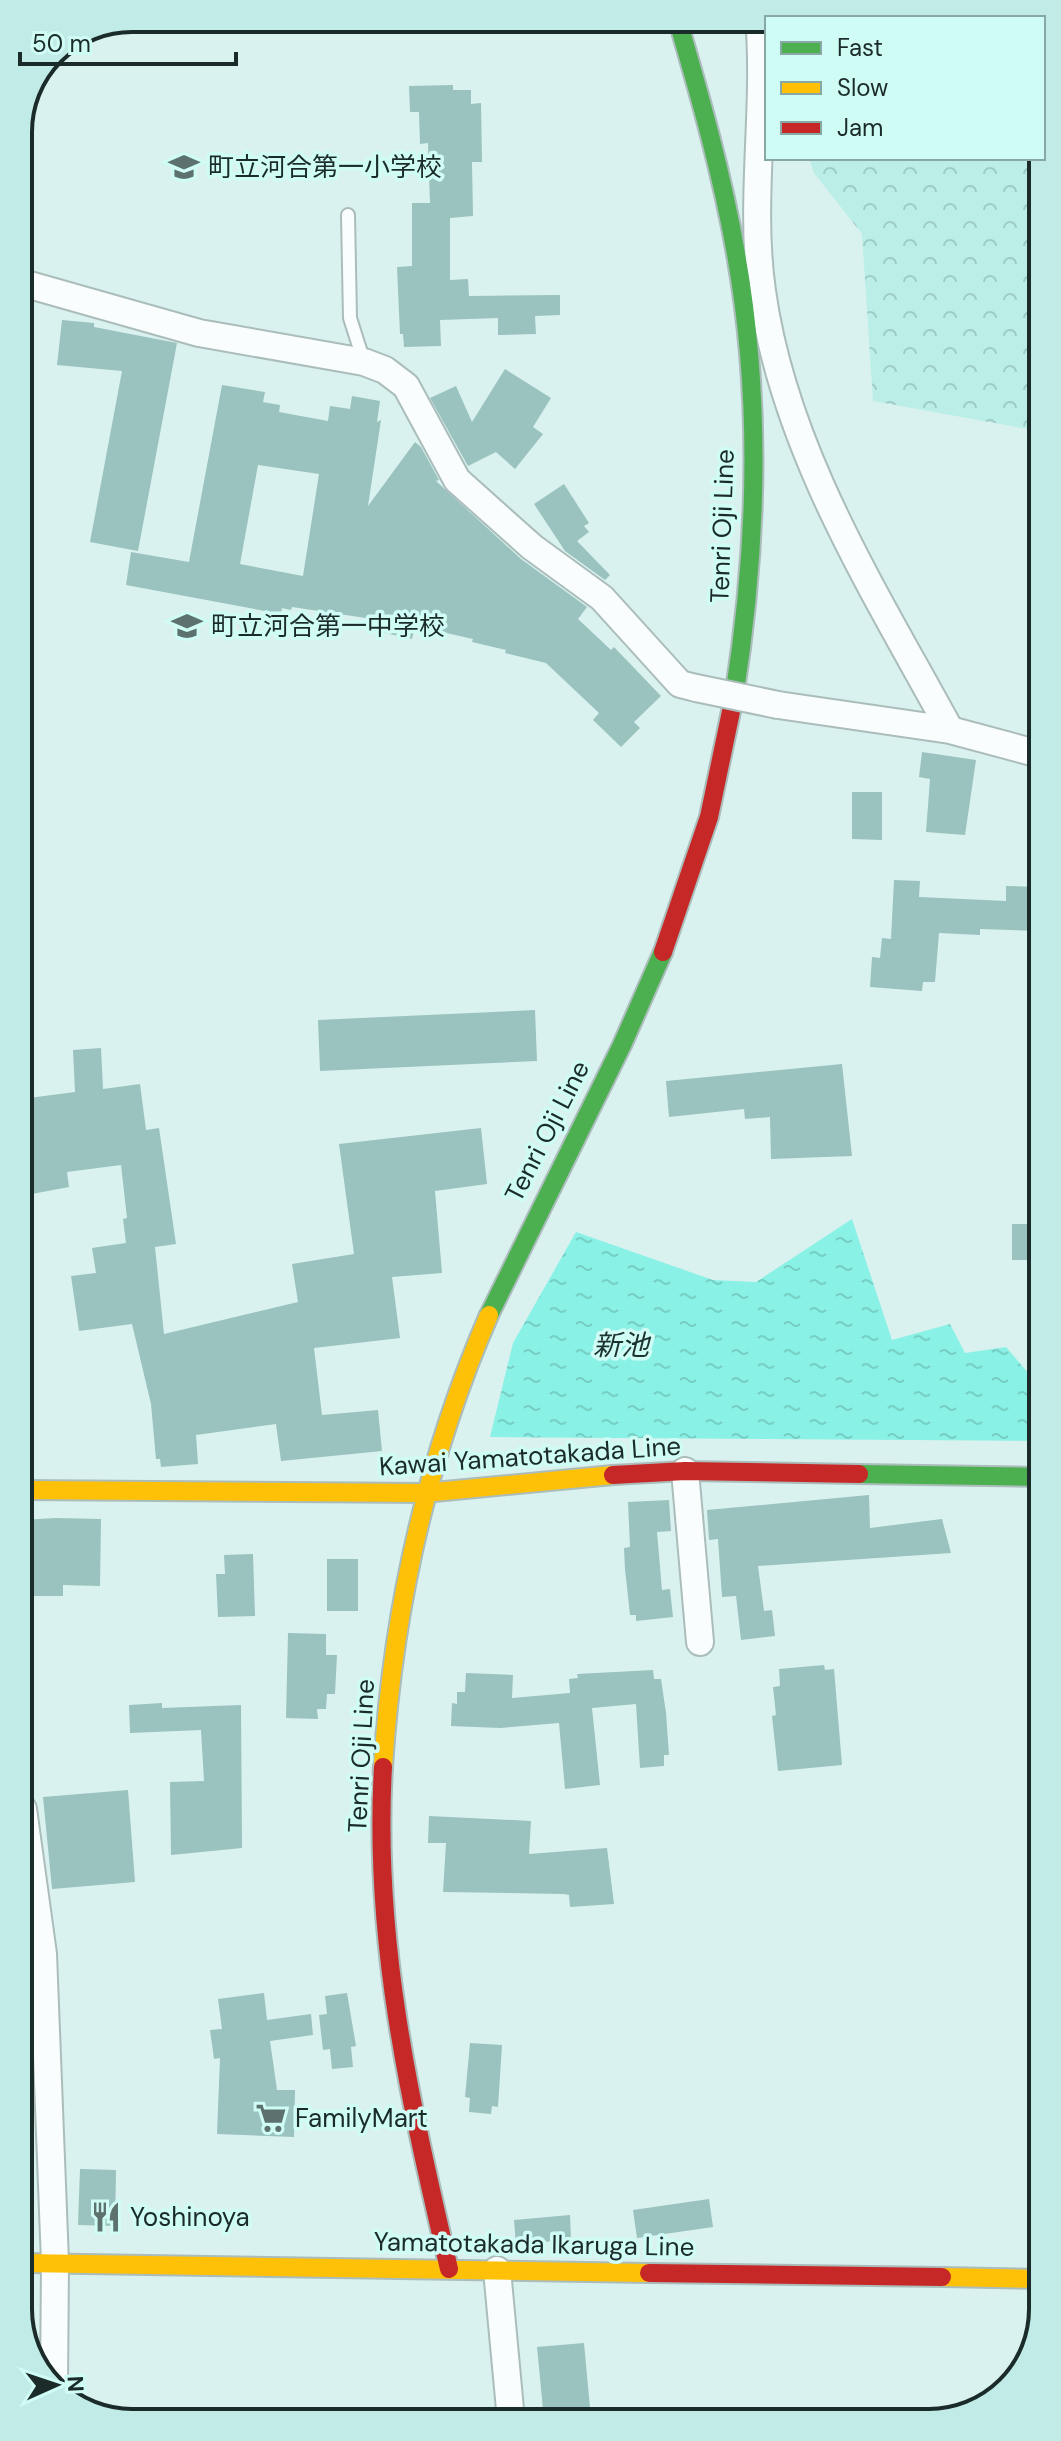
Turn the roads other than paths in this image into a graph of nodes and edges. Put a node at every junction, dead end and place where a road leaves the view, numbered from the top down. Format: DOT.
graph roads {
  1 [pos="681,32"];
  2 [pos="760,32"];
  3 [pos="348,215"];
  4 [pos="32,286"];
  5 [pos="364,362"];
  6 [pos="950,730"];
  7 [pos="1029,751"];
  8 [pos="685,1471"];
  9 [pos="1029,1477"];
  10 [pos="32,1490"];
  11 [pos="424,1493"];
  12 [pos="700,1642"];
  13 [pos="32,1874"];
  14 [pos="55,2262"];
  15 [pos="32,2263"];
  16 [pos="449,2269"];
  17 [pos="497,2270"];
  18 [pos="1029,2279"];
  19 [pos="54,2371"];
  20 [pos="510,2409"];
  1 -- 11 [label="main road, Tenri Oji Line"];
  2 -- 6 [label="street"];
  3 -- 5 [label="lane"];
  4 -- 5 [label="street"];
  5 -- 6 [label="street, bridge"];
  6 -- 7 [label="street"];
  8 -- 9 [label="main road, Kawai Yamatotakada Line"];
  8 -- 11 [label="main road, Kawai Yamatotakada Line"];
  8 -- 12 [label="street"];
  10 -- 11 [label="main road, Kawai Yamatotakada Line"];
  11 -- 16 [label="main road, Tenri Oji Line"];
  13 -- 14 [label="street"];
  14 -- 15 [label="main road, Yamatotakada Ikaruga Line"];
  14 -- 16 [label="main road, Yamatotakada Ikaruga Line"];
  14 -- 19 [label="street"];
  16 -- 17 [label="main road, Yamatotakada Ikaruga Line"];
  17 -- 18 [label="main road, Yamatotakada Ikaruga Line"];
  17 -- 20 [label="street"];
}
